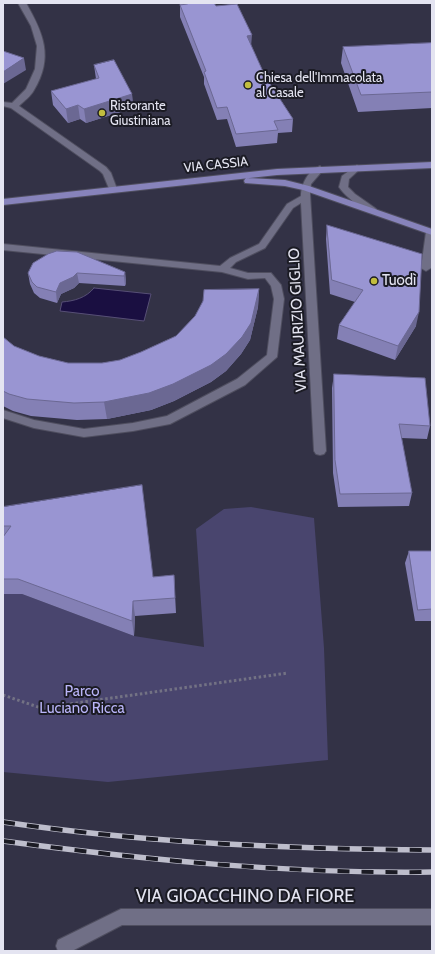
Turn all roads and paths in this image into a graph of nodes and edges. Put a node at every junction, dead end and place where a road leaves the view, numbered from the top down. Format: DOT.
graph roads {
  1 [pos="22,3"];
  2 [pos="3,104"];
  3 [pos="14,106"];
  4 [pos="432,165"];
  5 [pos="357,168"];
  6 [pos="320,169"];
  7 [pos="215,179"];
  8 [pos="113,189"];
  9 [pos="306,192"];
  10 [pos="3,202"];
  11 [pos="372,210"];
  12 [pos="431,232"];
  13 [pos="3,248"];
  14 [pos="426,268"];
  15 [pos="222,269"];
  16 [pos="3,414"];
  17 [pos="320,451"];
  18 [pos="288,673"];
  19 [pos="3,695"];
  20 [pos="432,917"];
  21 [pos="64,946"];
  1 -- 3 [label="street"];
  2 -- 3 [label="street"];
  3 -- 8 [label="street"];
  4 -- 5 [label="main road, VIA CASSIA"];
  5 -- 6 [label="main road, VIA CASSIA"];
  5 -- 11 [label="street"];
  6 -- 7 [label="main road, VIA CASSIA"];
  6 -- 9 [label="street"];
  7 -- 8 [label="main road, VIA CASSIA"];
  7 -- 9 [label="main road"];
  8 -- 10 [label="main road, VIA CASSIA"];
  9 -- 11 [label="main road"];
  9 -- 15 [label="street"];
  9 -- 17 [label="street, VIA MAURIZIO GIGLIO"];
  11 -- 12 [label="main road"];
  12 -- 14 [label="street"];
  13 -- 15 [label="street"];
  15 -- 16 [label="street"];
  18 -- 19 [label="path"];
  20 -- 21 [label="street, VIA GIOACCHINO DA FIORE"];
}
